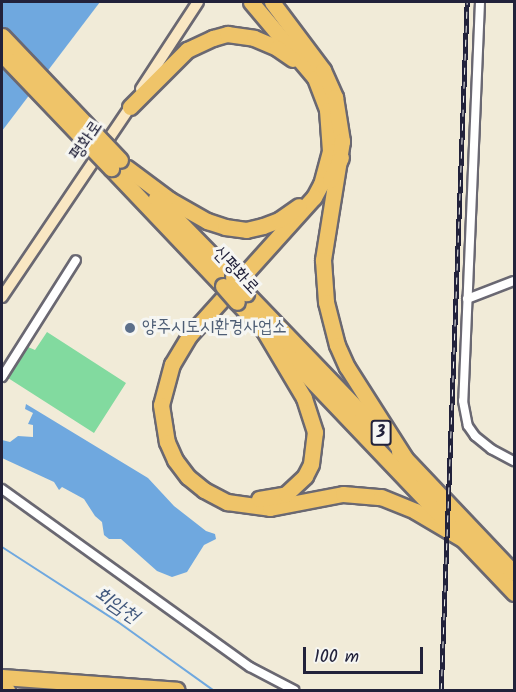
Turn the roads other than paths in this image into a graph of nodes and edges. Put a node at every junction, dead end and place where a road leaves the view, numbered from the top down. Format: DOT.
graph roads {
  1 [pos="198,2"];
  2 [pos="272,2"];
  3 [pos="480,2"];
  4 [pos="253,4"];
  5 [pos="2,36"];
  6 [pos="2,54"];
  7 [pos="315,78"];
  8 [pos="130,107"];
  9 [pos="341,157"];
  10 [pos="119,165"];
  11 [pos="326,170"];
  12 [pos="76,260"];
  13 [pos="514,281"];
  14 [pos="2,297"];
  15 [pos="242,297"];
  16 [pos="467,299"];
  17 [pos="263,329"];
  18 [pos="2,356"];
  19 [pos="12,360"];
  20 [pos="2,377"];
  21 [pos="405,458"];
  22 [pos="514,461"];
  23 [pos="2,489"];
  24 [pos="469,543"];
  25 [pos="514,573"];
  26 [pos="514,593"];
  27 [pos="2,677"];
  28 [pos="2,690"];
  29 [pos="7,690"];
  30 [pos="177,690"];
  31 [pos="294,690"];
  1 -- 8 [label="main road, 평화로"];
  2 -- 9 [label="highway"];
  3 -- 16 [label="street"];
  4 -- 7 [label="highway"];
  5 -- 10 [label="highway, 신평화로 / 3, bridge"];
  6 -- 10 [label="highway, 신평화로 / 3, bridge"];
  7 -- 8 [label="highway"];
  7 -- 11 [label="highway"];
  8 -- 14 [label="main road, 평화로"];
  9 -- 17 [label="highway"];
  9 -- 21 [label="highway"];
  10 -- 11 [label="highway"];
  10 -- 15 [label="highway, 신평화로 / 3, bridge"];
  11 -- 24 [label="highway"];
  12 -- 19 [label="street"];
  13 -- 16 [label="street"];
  15 -- 17 [label="highway, 신평화로 / 3"];
  15 -- 21 [label="highway, 신평화로 / 3"];
  16 -- 22 [label="street"];
  17 -- 24 [label="highway, 신평화로 / 3"];
  18 -- 19 [label="street"];
  19 -- 20 [label="street"];
  21 -- 25 [label="highway, 신평화로 / 3"];
  23 -- 31 [label="street"];
  24 -- 26 [label="highway, 신평화로 / 3"];
  27 -- 30 [label="highway"];
  28 -- 29 [label="highway"];
}
